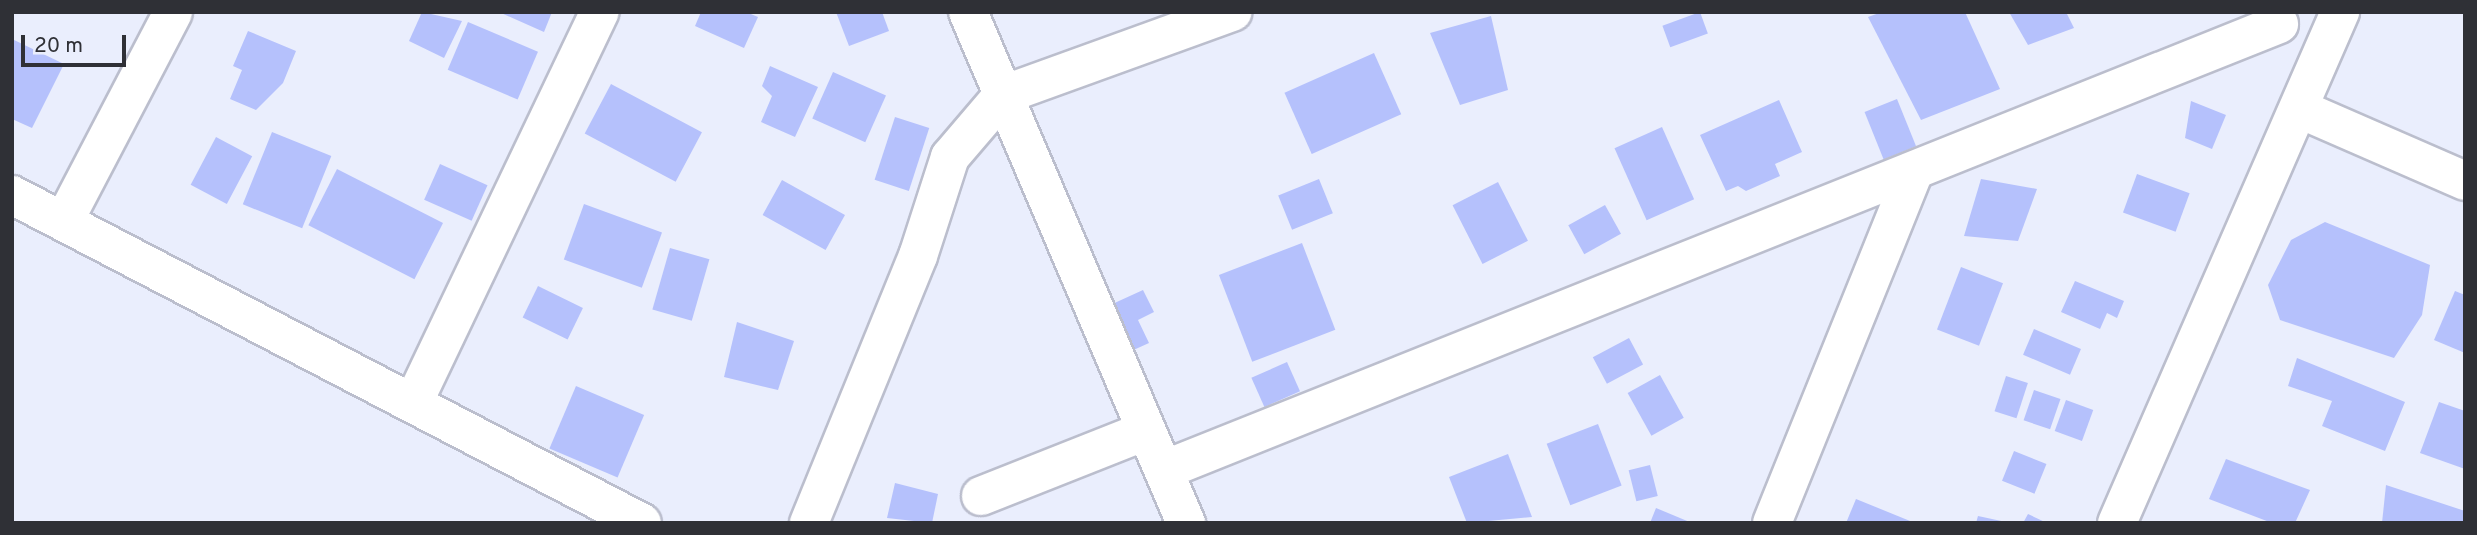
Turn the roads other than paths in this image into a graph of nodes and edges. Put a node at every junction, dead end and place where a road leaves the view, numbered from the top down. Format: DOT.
graph roads {
  1 [pos="173,12"];
  2 [pos="600,12"];
  3 [pos="968,12"];
  4 [pos="1233,12"];
  5 [pos="2340,12"];
  6 [pos="2276,18"];
  7 [pos="2317,64"];
  8 [pos="1003,95"];
  9 [pos="2302,110"];
  10 [pos="1912,176"];
  11 [pos="2465,181"];
  12 [pos="12,195"];
  13 [pos="65,219"];
  14 [pos="415,399"];
  15 [pos="1144,430"];
  16 [pos="1164,470"];
  17 [pos="981,496"];
  18 [pos="642,523"];
  19 [pos="809,523"];
  20 [pos="1186,523"];
  21 [pos="1772,523"];
  22 [pos="2117,523"];
  1 -- 13 [label="street"];
  2 -- 14 [label="street"];
  3 -- 8 [label="street"];
  4 -- 8 [label="street"];
  5 -- 7 [label="street"];
  6 -- 7 [label="street"];
  6 -- 10 [label="street"];
  7 -- 9 [label="street"];
  8 -- 15 [label="street"];
  8 -- 19 [label="street"];
  9 -- 11 [label="street"];
  9 -- 22 [label="street"];
  10 -- 16 [label="street"];
  10 -- 21 [label="street"];
  12 -- 13 [label="street"];
  13 -- 14 [label="street"];
  14 -- 18 [label="street"];
  15 -- 16 [label="street"];
  15 -- 17 [label="street"];
  16 -- 20 [label="street"];
}
